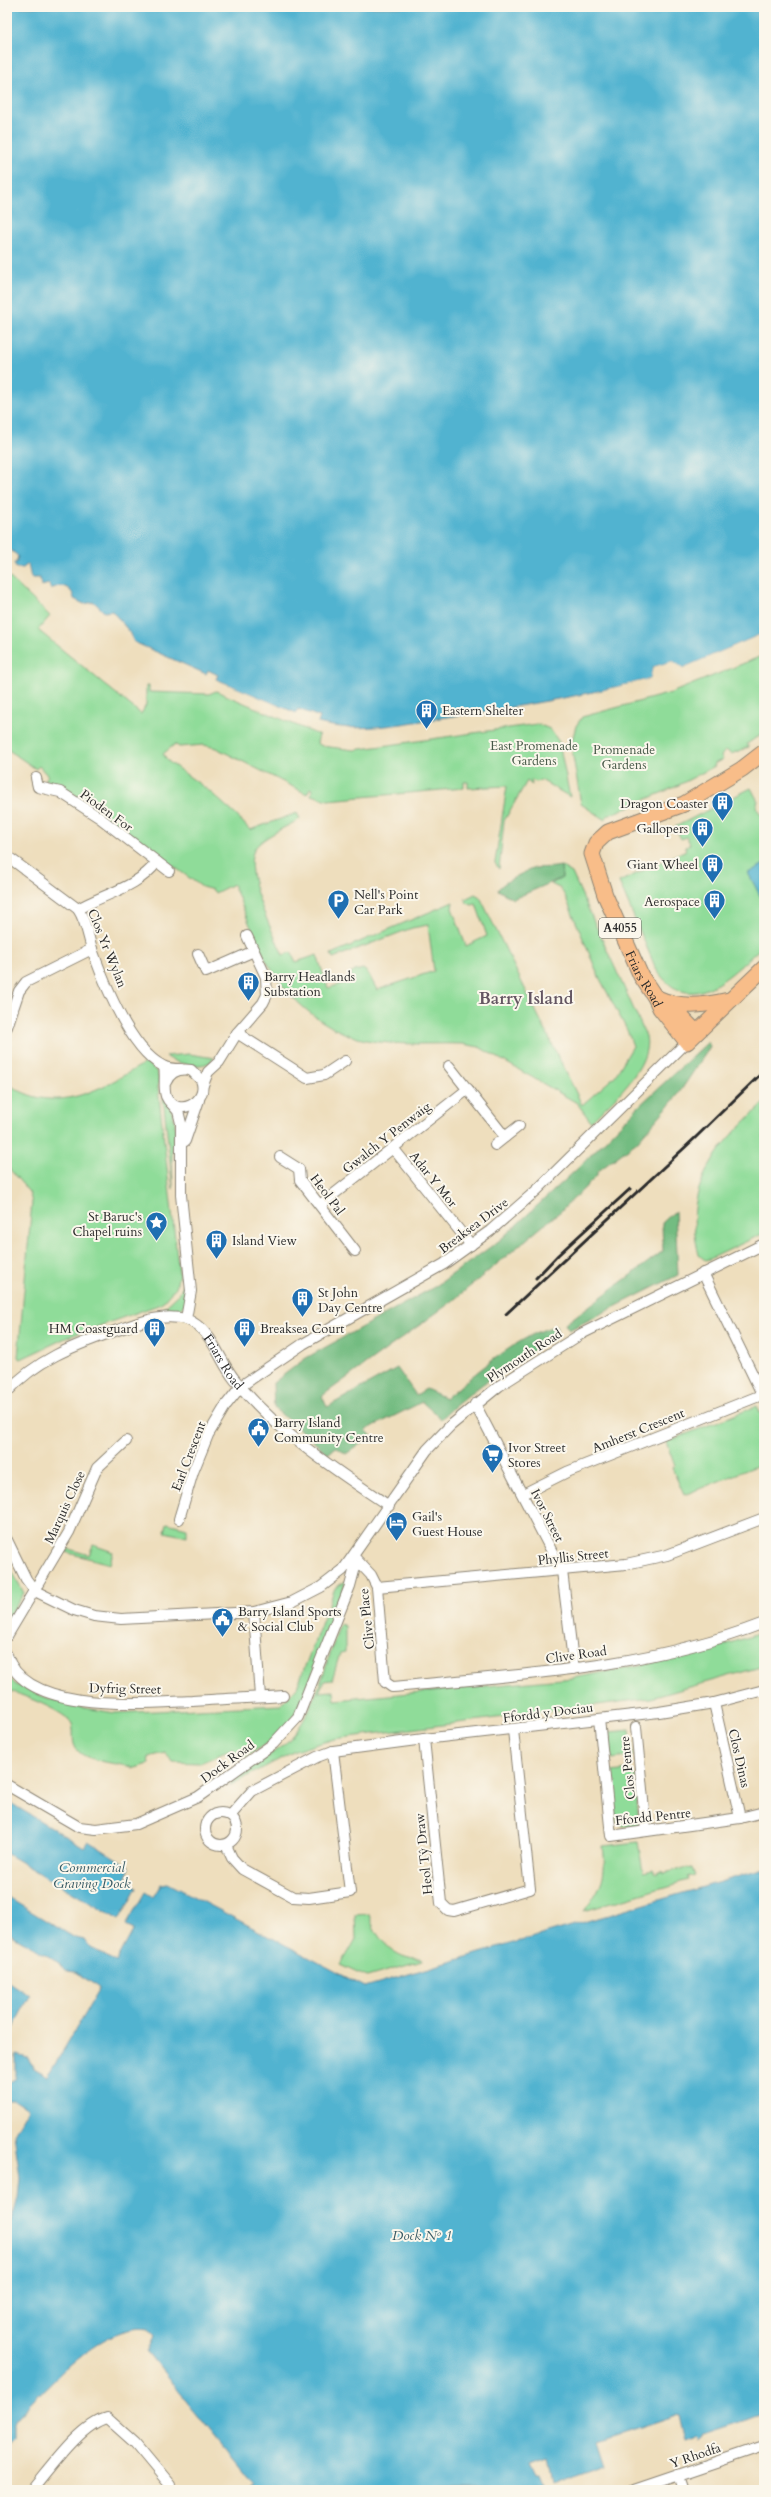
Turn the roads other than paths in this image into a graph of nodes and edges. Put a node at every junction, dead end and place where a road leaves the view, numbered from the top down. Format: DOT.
graph roads {
  1 [pos="764,752"];
  2 [pos="35,786"];
  3 [pos="7,856"];
  4 [pos="157,862"];
  5 [pos="169,871"];
  6 [pos="78,909"];
  7 [pos="247,936"];
  8 [pos="92,949"];
  9 [pos="254,951"];
  10 [pos="198,954"];
  11 [pos="764,968"];
  12 [pos="661,1000"];
  13 [pos="729,1000"];
  14 [pos="7,1027"];
  15 [pos="237,1033"];
  16 [pos="692,1037"];
  17 [pos="345,1062"];
  18 [pos="449,1066"];
  19 [pos="164,1067"];
  20 [pos="181,1069"];
  21 [pos="208,1072"];
  22 [pos="195,1073"];
  23 [pos="166,1082"];
  24 [pos="203,1085"];
  25 [pos="468,1089"];
  26 [pos="200,1098"];
  27 [pos="172,1103"];
  28 [pos="519,1126"];
  29 [pos="505,1137"];
  30 [pos="494,1145"];
  31 [pos="393,1148"];
  32 [pos="181,1157"];
  33 [pos="280,1157"];
  34 [pos="320,1205"];
  35 [pos="764,1244"];
  36 [pos="471,1245"];
  37 [pos="355,1251"];
  38 [pos="703,1273"];
  39 [pos="186,1320"];
  40 [pos="241,1386"];
  41 [pos="7,1392"];
  42 [pos="764,1396"];
  43 [pos="475,1404"];
  44 [pos="126,1441"];
  45 [pos="522,1494"];
  46 [pos="389,1506"];
  47 [pos="764,1518"];
  48 [pos="179,1519"];
  49 [pos="7,1540"];
  50 [pos="354,1557"];
  51 [pos="562,1571"];
  52 [pos="377,1587"];
  53 [pos="35,1591"];
  54 [pos="254,1612"];
  55 [pos="764,1623"];
  56 [pos="7,1636"];
  57 [pos="7,1655"];
  58 [pos="574,1669"];
  59 [pos="388,1686"];
  60 [pos="764,1690"];
  61 [pos="283,1696"];
  62 [pos="260,1697"];
  63 [pos="714,1703"];
  64 [pos="599,1719"];
  65 [pos="636,1728"];
  66 [pos="513,1730"];
  67 [pos="424,1739"];
  68 [pos="333,1751"];
  69 [pos="7,1784"];
  70 [pos="764,1812"];
  71 [pos="230,1816"];
  72 [pos="740,1818"];
  73 [pos="646,1831"];
  74 [pos="226,1845"];
  75 [pos="764,2446"];
  76 [pos="678,2475"];
  77 [pos="35,2486"];
  78 [pos="46,2490"];
  79 [pos="170,2490"];
  80 [pos="634,2490"];
  81 [pos="683,2490"];
  1 -- 12 [label="main road, Friars Road / A4055"];
  2 -- 4 [label="street, Pioden For"];
  3 -- 6 [label="street, Clos Yr Wylan"];
  4 -- 5 [label="street, Pioden For"];
  4 -- 6 [label="street"];
  6 -- 8 [label="street, Clos Yr Wylan"];
  7 -- 9 [label="street"];
  8 -- 14 [label="street"];
  8 -- 19 [label="street, Clos Yr Wylan"];
  9 -- 10 [label="street"];
  9 -- 15 [label="street"];
  11 -- 13 [label="main road"];
  12 -- 13 [label="main road"];
  12 -- 16 [label="main road, Friars Road / A4055"];
  13 -- 16 [label="main road"];
  15 -- 17 [label="street"];
  15 -- 21 [label="street"];
  16 -- 36 [label="street, Breaksea Drive"];
  18 -- 25 [label="street"];
  19 -- 20 [label="street, Clos Yr Wylan"];
  19 -- 23 [label="street"];
  20 -- 22 [label="street"];
  20 -- 23 [label="street"];
  21 -- 22 [label="street"];
  21 -- 24 [label="street"];
  22 -- 24 [label="street"];
  23 -- 27 [label="street"];
  24 -- 26 [label="street"];
  25 -- 29 [label="street"];
  25 -- 31 [label="street, Gwalch Y Penwaig"];
  26 -- 27 [label="street"];
  26 -- 32 [label="street"];
  27 -- 32 [label="street"];
  28 -- 29 [label="street"];
  29 -- 30 [label="street"];
  31 -- 34 [label="street, Gwalch Y Penwaig"];
  31 -- 36 [label="street, Adar Y Mor"];
  32 -- 39 [label="street"];
  33 -- 34 [label="street, Heol Pal"];
  34 -- 37 [label="street, Heol Pal"];
  35 -- 38 [label="street, Plymouth Road"];
  36 -- 40 [label="street, Breaksea Drive"];
  38 -- 42 [label="street"];
  38 -- 43 [label="street, Plymouth Road"];
  39 -- 40 [label="street, Friars Road"];
  39 -- 41 [label="street"];
  40 -- 46 [label="street, Friars Road"];
  40 -- 48 [label="street, Earl Crescent"];
  42 -- 45 [label="street, Amherst Crescent"];
  43 -- 45 [label="street, Ivor Street"];
  43 -- 46 [label="street, Plymouth Road"];
  44 -- 53 [label="street, Marquis Close"];
  45 -- 51 [label="street, Ivor Street"];
  46 -- 50 [label="street, Plymouth Road"];
  47 -- 51 [label="street, Phyllis Street"];
  49 -- 53 [label="street"];
  50 -- 52 [label="street, Clive Place"];
  50 -- 54 [label="street, Plymouth Road"];
  50 -- 69 [label="street, Dock Road"];
  51 -- 52 [label="street, Phyllis Street"];
  51 -- 58 [label="street, Ivor Street"];
  52 -- 59 [label="street, Clive Place"];
  53 -- 54 [label="street, Plymouth Road"];
  53 -- 56 [label="street"];
  54 -- 62 [label="street"];
  55 -- 58 [label="street, Clive Road"];
  57 -- 62 [label="street, Dyfrig Street"];
  58 -- 59 [label="street, Clive Road"];
  60 -- 63 [label="street, Ffordd y Dociau"];
  61 -- 62 [label="street, Dyfrig Street"];
  63 -- 64 [label="street, Ffordd y Dociau"];
  63 -- 72 [label="street, Clos Dinas"];
  64 -- 66 [label="street, Ffordd y Dociau"];
  64 -- 73 [label="street, Ffordd Pentre"];
  65 -- 73 [label="street, Clos Pentre"];
  66 -- 67 [label="street, Ffordd y Dociau"];
  66 -- 67 [label="street, Heol Tŷ Draw"];
  67 -- 68 [label="street, Ffordd y Dociau"];
  68 -- 71 [label="street, Ffordd y Dociau"];
  68 -- 74 [label="street"];
  70 -- 72 [label="street, Ffordd Pentre"];
  71 -- 74 [label="street"];
  71 -- 74 [label="street"];
  72 -- 73 [label="street, Ffordd Pentre"];
  75 -- 76 [label="street, Y Rhodfa"];
  76 -- 80 [label="street, Y Rhodfa"];
  76 -- 81 [label="street"];
  77 -- 78 [label="street"];
  77 -- 79 [label="street"];
}
